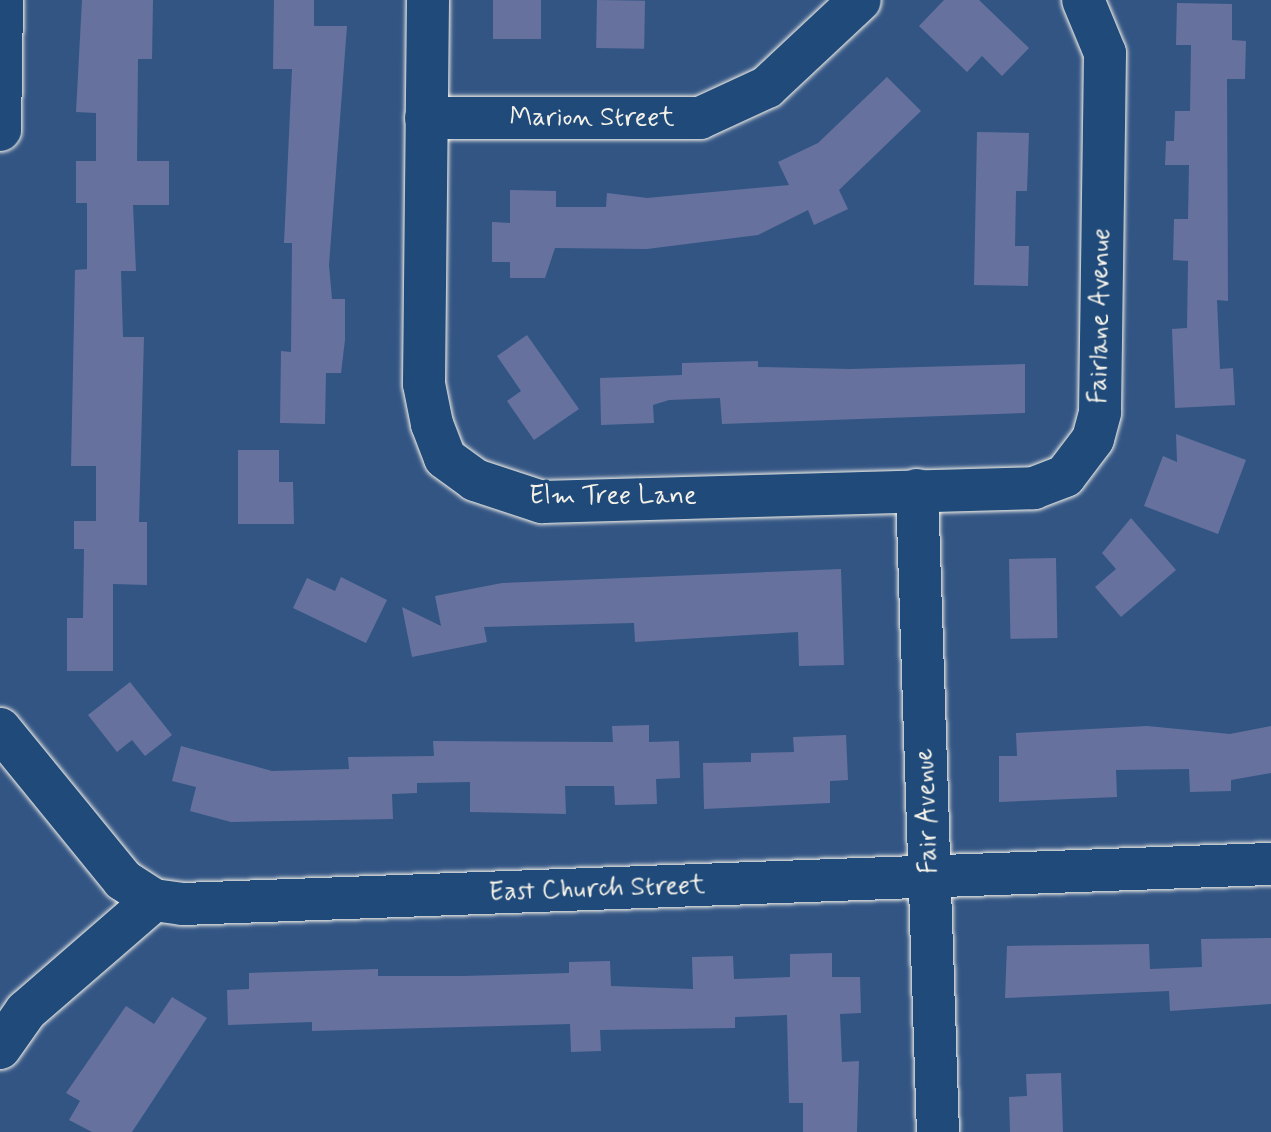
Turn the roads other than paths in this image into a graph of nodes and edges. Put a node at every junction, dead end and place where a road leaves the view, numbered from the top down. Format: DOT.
graph roads {
  1 [pos="2,0"];
  2 [pos="428,0"];
  3 [pos="860,0"];
  4 [pos="1083,0"];
  5 [pos="426,118"];
  6 [pos="0,130"];
  7 [pos="917,490"];
  8 [pos="0,729"];
  9 [pos="1271,864"];
  10 [pos="930,880"];
  11 [pos="154,900"];
  12 [pos="0,1048"];
  13 [pos="938,1132"];
  1 -- 6 [label="street"];
  2 -- 5 [label="street, Elm Tree Lane"];
  3 -- 5 [label="street, Marion Street"];
  4 -- 7 [label="street, Fairlane Avenue"];
  5 -- 7 [label="street, Elm Tree Lane"];
  7 -- 10 [label="street, Fair Avenue"];
  8 -- 11 [label="street"];
  9 -- 10 [label="street, East Church Street"];
  10 -- 11 [label="street, East Church Street"];
  10 -- 13 [label="street, Fair Avenue"];
  11 -- 12 [label="street"];
}
